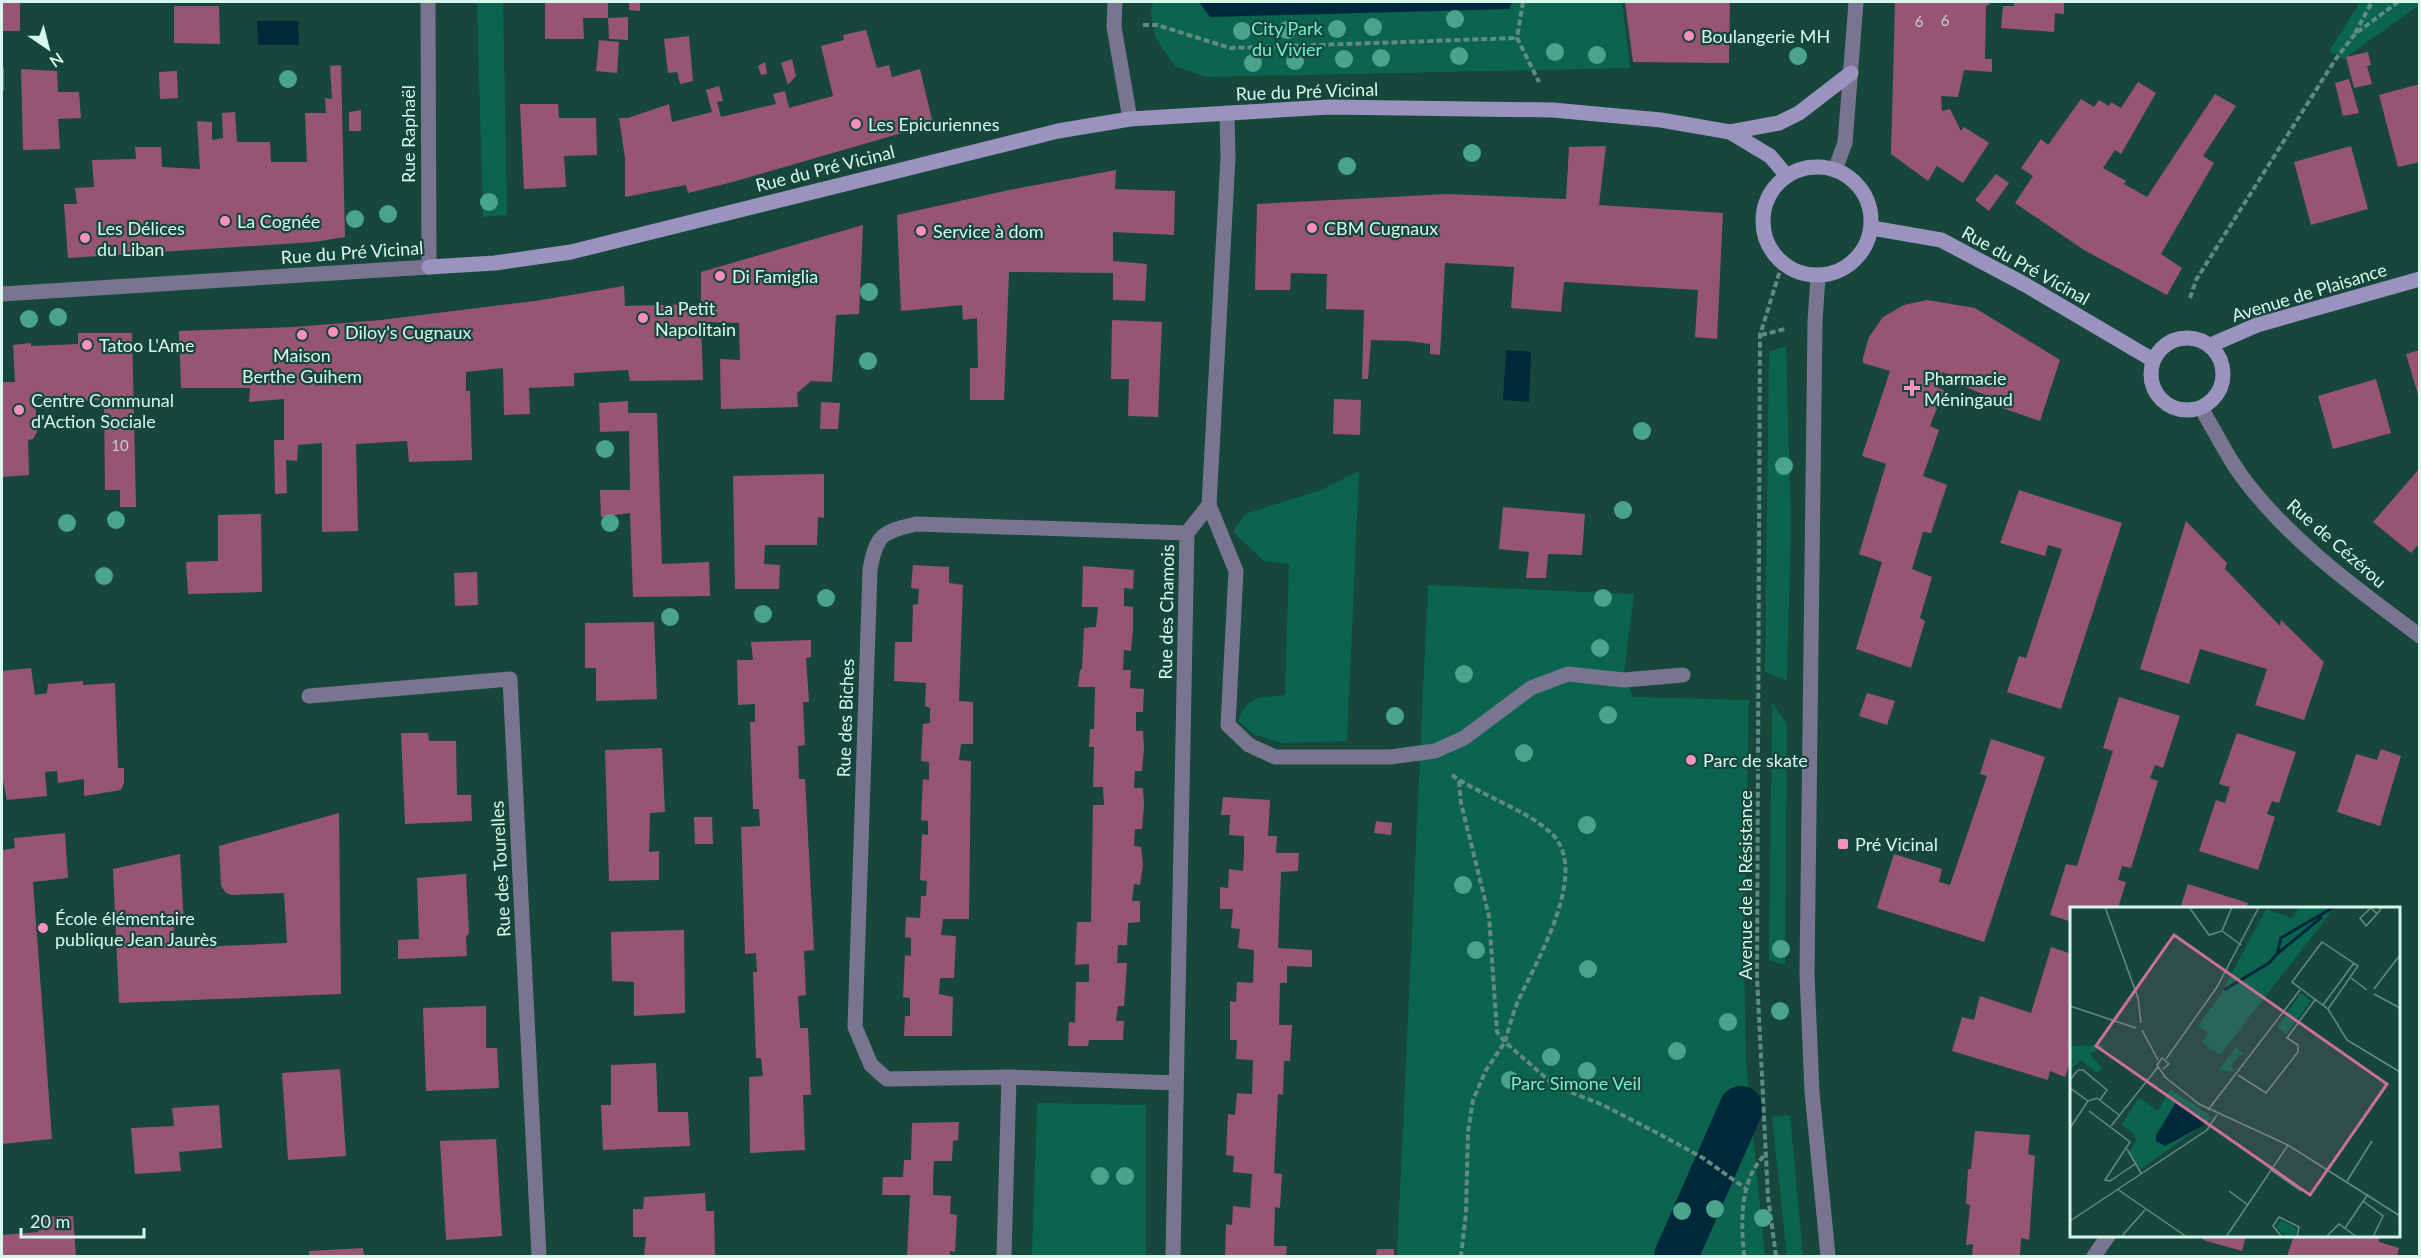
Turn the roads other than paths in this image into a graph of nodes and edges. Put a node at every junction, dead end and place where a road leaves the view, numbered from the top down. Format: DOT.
graph roads {
  1 [pos="428,2"];
  2 [pos="1115,2"];
  3 [pos="1856,2"];
  4 [pos="1851,73"];
  5 [pos="1227,113"];
  6 [pos="1130,119"];
  7 [pos="1730,132"];
  8 [pos="1836,170"];
  9 [pos="1786,176"];
  10 [pos="1872,228"];
  11 [pos="429,267"];
  12 [pos="1818,277"];
  13 [pos="2420,279"];
  14 [pos="2,294"];
  15 [pos="2211,345"];
  16 [pos="2153,360"];
  17 [pos="2201,408"];
  18 [pos="1209,505"];
  19 [pos="1186,533"];
  20 [pos="2420,636"];
  21 [pos="1683,675"];
  22 [pos="309,696"];
  23 [pos="1009,1077"];
  24 [pos="1176,1083"];
  25 [pos="2107,1237"];
  26 [pos="539,1257"];
  27 [pos="1004,1257"];
  28 [pos="1173,1257"];
  29 [pos="1828,1257"];
  30 [pos="2094,1257"];
  1 -- 11 [label="street, Rue Raphaël"];
  2 -- 6 [label="street"];
  3 -- 4 [label="street"];
  4 -- 7 [label="main road"];
  4 -- 8 [label="street"];
  5 -- 6 [label="main road, Rue du Pré Vicinal"];
  5 -- 7 [label="main road, Rue du Pré Vicinal"];
  5 -- 18 [label="street"];
  6 -- 11 [label="main road, Rue du Pré Vicinal"];
  7 -- 9 [label="main road, Rue du Pré Vicinal"];
  8 -- 9 [label="main road"];
  8 -- 10 [label="main road"];
  9 -- 12 [label="main road"];
  10 -- 12 [label="main road"];
  10 -- 16 [label="main road, Rue du Pré Vicinal"];
  11 -- 14 [label="street, Rue du Pré Vicinal"];
  12 -- 29 [label="street"];
  13 -- 15 [label="main road, Avenue de Plaisance"];
  15 -- 16 [label="main road"];
  15 -- 17 [label="main road"];
  16 -- 17 [label="main road"];
  17 -- 20 [label="street, Rue de Cézérou"];
  18 -- 19 [label="street, Rue des Chamois"];
  18 -- 21 [label="street"];
  19 -- 23 [label="street, Rue des Biches"];
  19 -- 24 [label="street, Rue des Chamois"];
  22 -- 26 [label="street, Rue des Tourelles"];
  23 -- 24 [label="street, Rue des Biches"];
  23 -- 27 [label="street"];
  24 -- 28 [label="street, Rue des Chamois"];
  25 -- 30 [label="street"];
}
